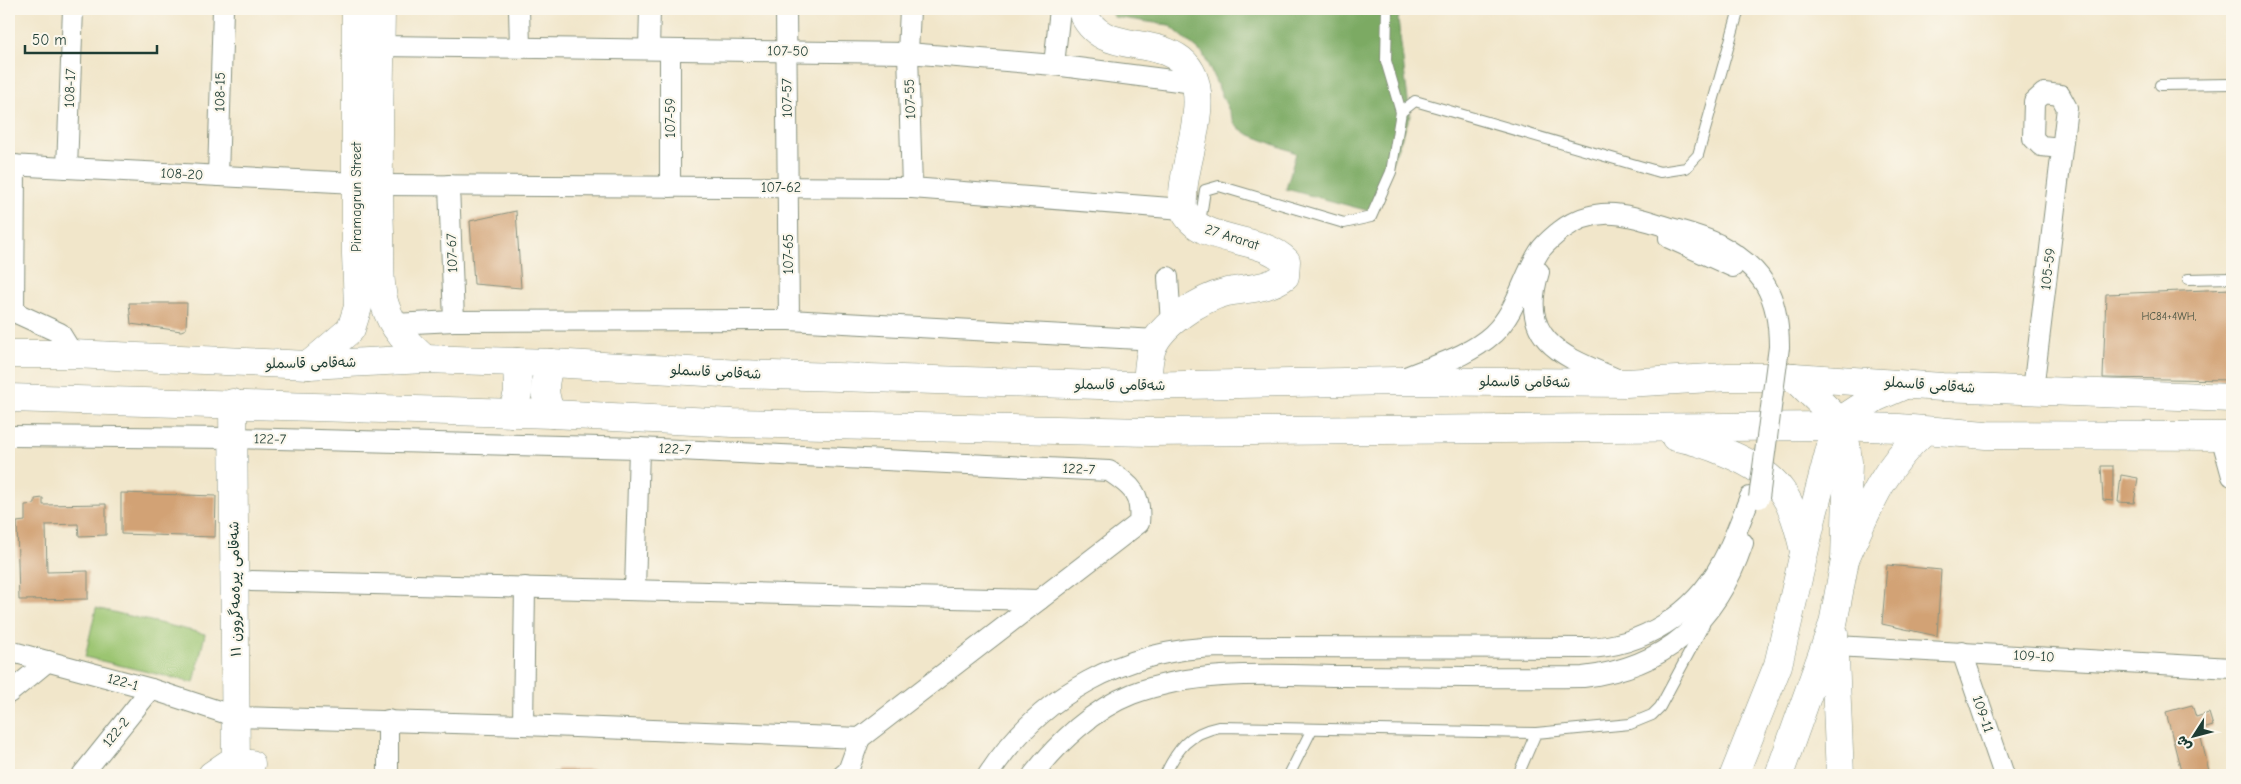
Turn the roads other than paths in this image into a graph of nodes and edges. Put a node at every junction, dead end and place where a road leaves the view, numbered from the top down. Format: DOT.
graph roads {
  1 [pos="73,9"];
  2 [pos="223,9"];
  3 [pos="356,9"];
  4 [pos="381,9"];
  5 [pos="519,9"];
  6 [pos="650,9"];
  7 [pos="786,9"];
  8 [pos="910,9"];
  9 [pos="1060,9"];
  10 [pos="1081,9"];
  11 [pos="1386,9"];
  12 [pos="1739,9"];
  13 [pos="380,46"];
  14 [pos="520,47"];
  15 [pos="649,49"];
  16 [pos="670,50"];
  17 [pos="786,51"];
  18 [pos="908,53"];
  19 [pos="1054,65"];
  20 [pos="1194,83"];
  21 [pos="2232,84"];
  22 [pos="2160,85"];
  23 [pos="1401,112"];
  24 [pos="2062,148"];
  25 [pos="12,165"];
  26 [pos="67,168"];
  27 [pos="218,176"];
  28 [pos="368,184"];
  29 [pos="449,185"];
  30 [pos="670,187"];
  31 [pos="788,187"];
  32 [pos="912,188"];
  33 [pos="1191,218"];
  34 [pos="1168,277"];
  35 [pos="2232,278"];
  36 [pos="2188,279"];
  37 [pos="11,311"];
  38 [pos="789,320"];
  39 [pos="454,321"];
  40 [pos="394,324"];
  41 [pos="1164,332"];
  42 [pos="1774,346"];
  43 [pos="9,354"];
  44 [pos="73,354"];
  45 [pos="425,359"];
  46 [pos="517,362"];
  47 [pos="551,363"];
  48 [pos="309,365"];
  49 [pos="1794,376"];
  50 [pos="1397,381"];
  51 [pos="1626,383"];
  52 [pos="1908,384"];
  53 [pos="1147,386"];
  54 [pos="1942,387"];
  55 [pos="2033,390"];
  56 [pos="9,398"];
  57 [pos="2232,398"];
  58 [pos="241,404"];
  59 [pos="512,413"];
  60 [pos="552,414"];
  61 [pos="1832,426"];
  62 [pos="1624,427"];
  63 [pos="1912,430"];
  64 [pos="9,436"];
  65 [pos="2227,436"];
  66 [pos="242,438"];
  67 [pos="639,448"];
  68 [pos="2232,476"];
  69 [pos="1754,498"];
  70 [pos="1804,551"];
  71 [pos="1845,560"];
  72 [pos="251,581"];
  73 [pos="525,587"];
  74 [pos="635,590"];
  75 [pos="1039,600"];
  76 [pos="1717,600"];
  77 [pos="1834,635"];
  78 [pos="1276,647"];
  79 [pos="1340,647"];
  80 [pos="9,651"];
  81 [pos="1962,652"];
  82 [pos="48,661"];
  83 [pos="2232,668"];
  84 [pos="1272,674"];
  85 [pos="1334,676"];
  86 [pos="151,689"];
  87 [pos="9,693"];
  88 [pos="244,718"];
  89 [pos="388,720"];
  90 [pos="523,725"];
  91 [pos="1312,729"];
  92 [pos="1536,733"];
  93 [pos="860,738"];
  94 [pos="237,771"];
  95 [pos="82,775"];
  96 [pos="388,775"];
  97 [pos="843,775"];
  98 [pos="988,775"];
  99 [pos="1034,775"];
  100 [pos="1165,775"];
  101 [pos="1288,775"];
  102 [pos="1518,775"];
  103 [pos="1734,775"];
  104 [pos="1779,775"];
  105 [pos="1840,775"];
  106 [pos="2004,775"];
  1 -- 26 [label="street, 108-17"];
  2 -- 27 [label="street, 108-15"];
  3 -- 28 [label="main road, Piramagrun Street"];
  4 -- 13 [label="main road, Piramagrun Street"];
  5 -- 14 [label="street"];
  6 -- 15 [label="street"];
  7 -- 17 [label="street, 107-57"];
  8 -- 18 [label="street, 107-55"];
  9 -- 19 [label="street"];
  10 -- 20 [label="main road"];
  11 -- 23 [label="lane"];
  12 -- 23 [label="lane"];
  13 -- 14 [label="street, 107-50"];
  13 -- 28 [label="main road, Piramagrun Street"];
  14 -- 15 [label="street, 107-50"];
  15 -- 16 [label="street, 107-50"];
  16 -- 17 [label="street, 107-50"];
  16 -- 30 [label="street, 107-59"];
  17 -- 18 [label="street, 107-50"];
  17 -- 31 [label="street, 107-57"];
  18 -- 19 [label="street, 107-50"];
  18 -- 32 [label="street, 107-55"];
  19 -- 20 [label="street, 107-50"];
  20 -- 33 [label="main road"];
  21 -- 22 [label="lane"];
  23 -- 33 [label="lane"];
  24 -- 55 [label="street, 105-59"];
  25 -- 26 [label="street, 108-20"];
  25 -- 37 [label="street"];
  26 -- 27 [label="street, 108-20"];
  27 -- 28 [label="street, 108-20"];
  28 -- 29 [label="street, 107-62"];
  28 -- 40 [label="main road, Piramagrun Street"];
  28 -- 48 [label="main road, Piramagrun Street"];
  29 -- 30 [label="street, 107-62"];
  29 -- 39 [label="street, 107-67"];
  30 -- 31 [label="street, 107-62"];
  31 -- 32 [label="street, 107-62"];
  31 -- 38 [label="street, 107-65"];
  32 -- 33 [label="street, 107-62"];
  33 -- 41 [label="main road, 27 Ararat"];
  34 -- 41 [label="street"];
  35 -- 36 [label="lane"];
  37 -- 44 [label="street"];
  38 -- 39 [label="street"];
  38 -- 41 [label="street"];
  39 -- 40 [label="street"];
  40 -- 45 [label="main road, Piramagrun Street"];
  41 -- 53 [label="main road"];
  42 -- 50 [label="street"];
  42 -- 51 [label="street"];
  42 -- 69 [label="street"];
  43 -- 44 [label="main road, شەقامی قاسملو"];
  44 -- 48 [label="main road, شەقامی قاسملو"];
  45 -- 46 [label="main road, شەقامی قاسملو"];
  45 -- 48 [label="main road, شەقامی قاسملو"];
  46 -- 47 [label="main road, شەقامی قاسملو"];
  46 -- 59 [label="main road"];
  47 -- 53 [label="main road, شەقامی قاسملو"];
  47 -- 60 [label="main road"];
  49 -- 51 [label="main road, شەقامی قاسملو"];
  49 -- 52 [label="main road, شەقامی قاسملو"];
  49 -- 61 [label="main road"];
  50 -- 51 [label="main road, شەقامی قاسملو"];
  50 -- 53 [label="main road, شەقامی قاسملو"];
  52 -- 54 [label="main road, شەقامی قاسملو"];
  52 -- 61 [label="main road"];
  54 -- 55 [label="main road, شەقامی قاسملو"];
  54 -- 63 [label="main road"];
  55 -- 57 [label="main road, شەقامی قاسملو"];
  56 -- 58 [label="main road"];
  58 -- 59 [label="main road"];
  58 -- 66 [label="main road, شەقامی پیرەمەگروون ١١"];
  59 -- 60 [label="main road"];
  60 -- 62 [label="main road"];
  61 -- 62 [label="main road"];
  61 -- 63 [label="main road"];
  61 -- 70 [label="main road"];
  61 -- 71 [label="main road"];
  62 -- 70 [label="main road"];
  63 -- 65 [label="main road"];
  63 -- 71 [label="main road"];
  64 -- 66 [label="street, 122-7"];
  65 -- 68 [label="street"];
  66 -- 67 [label="street, 122-7"];
  66 -- 72 [label="main road, شەقامی پیرەمەگروون ١١"];
  66 -- 88 [label="main road, شەقامی پیرەمەگروون ١١"];
  67 -- 74 [label="street"];
  67 -- 75 [label="street, 122-7"];
  69 -- 76 [label="street"];
  69 -- 79 [label="street"];
  70 -- 103 [label="main road"];
  71 -- 77 [label="main road"];
  72 -- 73 [label="street"];
  72 -- 88 [label="main road, شەقامی پیرەمەگروون ١١"];
  73 -- 74 [label="street"];
  73 -- 90 [label="street"];
  74 -- 75 [label="street"];
  75 -- 93 [label="street, 122-7"];
  76 -- 85 [label="street"];
  76 -- 92 [label="lane"];
  77 -- 81 [label="street, 109-10"];
  77 -- 104 [label="main road"];
  77 -- 105 [label="main road"];
  78 -- 79 [label="street"];
  78 -- 84 [label="street"];
  78 -- 98 [label="street"];
  79 -- 85 [label="street"];
  80 -- 82 [label="street, 122-1"];
  81 -- 83 [label="street, 109-10"];
  81 -- 106 [label="street, 109-11"];
  82 -- 86 [label="street, 122-1"];
  82 -- 87 [label="street"];
  84 -- 85 [label="street"];
  84 -- 99 [label="street"];
  86 -- 88 [label="street, 122-1"];
  86 -- 95 [label="street, 122-2"];
  88 -- 89 [label="street"];
  88 -- 94 [label="main road, شەقامی پیرەمەگروون ١١"];
  89 -- 90 [label="street"];
  89 -- 96 [label="street"];
  90 -- 93 [label="street"];
  91 -- 92 [label="lane"];
  91 -- 100 [label="lane"];
  91 -- 101 [label="lane"];
  92 -- 102 [label="lane"];
  93 -- 97 [label="street"];
}
